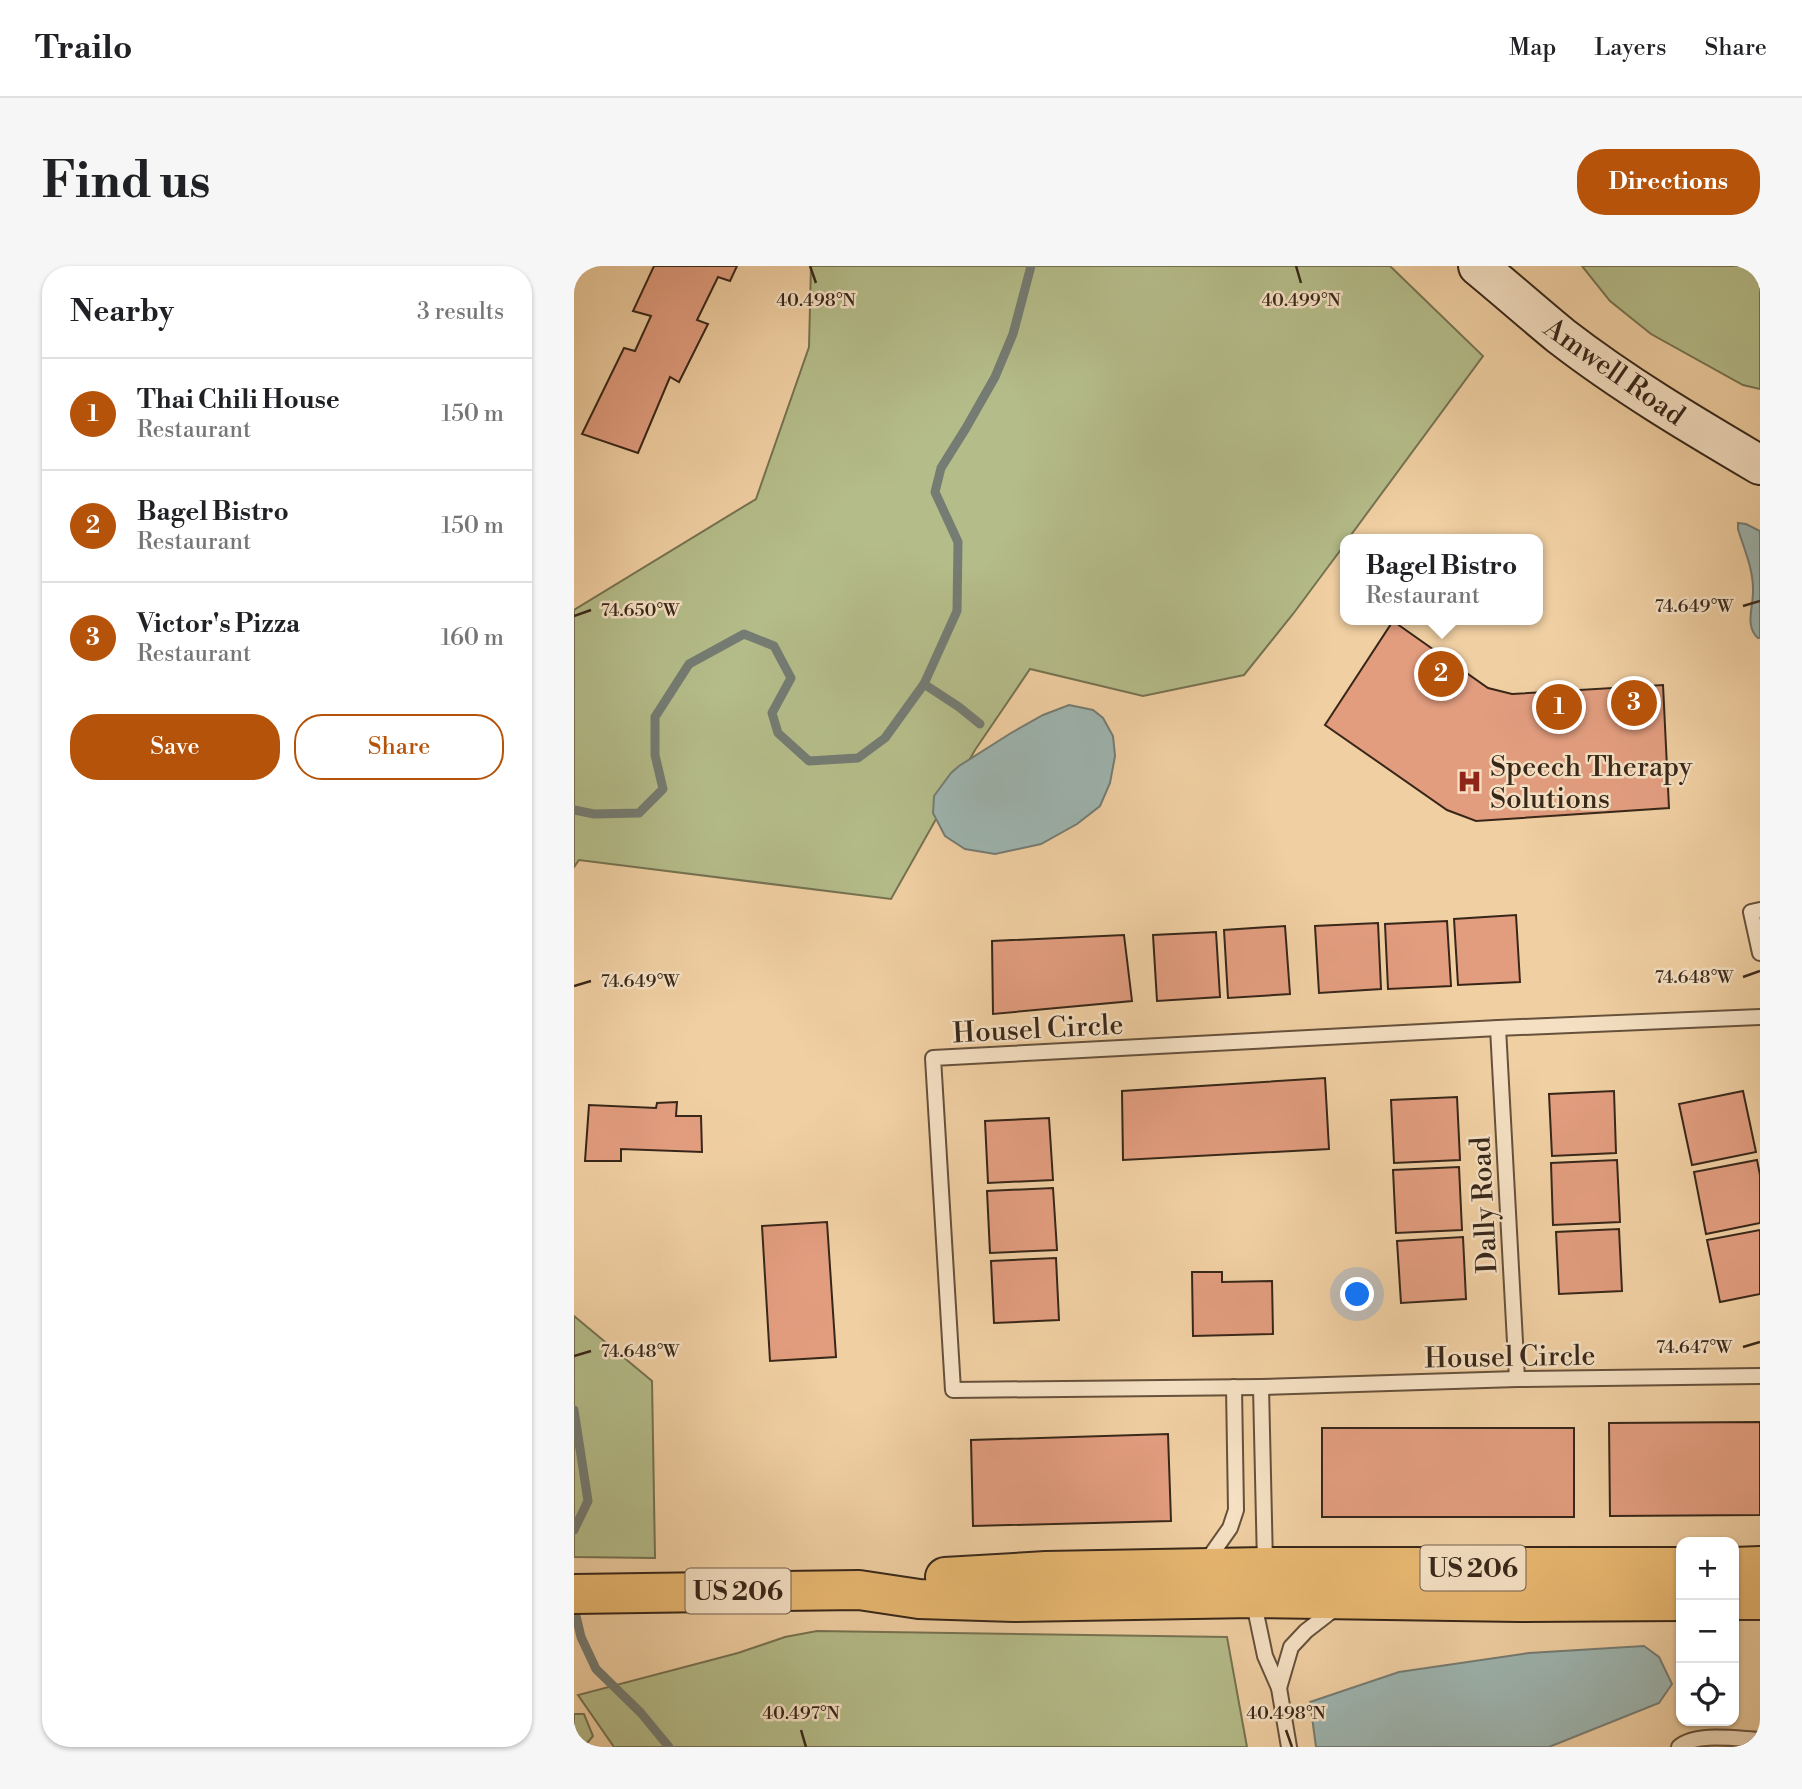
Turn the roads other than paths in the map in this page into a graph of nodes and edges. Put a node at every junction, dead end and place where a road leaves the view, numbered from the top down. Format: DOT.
graph roads {
  1 [pos="1479,266"];
  2 [pos="1760,465"];
  3 [pos="1760,910"];
  4 [pos="1760,953"];
  5 [pos="1760,1017"];
  6 [pos="1498,1028"];
  7 [pos="1760,1376"];
  8 [pos="1517,1380"];
  9 [pos="1234,1387"];
  10 [pos="1261,1387"];
  11 [pos="1760,1566"];
  12 [pos="1676,1567"];
  13 [pos="1739,1567"];
  14 [pos="1202,1568"];
  15 [pos="1259,1583"];
  16 [pos="859,1590"];
  17 [pos="574,1594"];
  18 [pos="1347,1599"];
  19 [pos="1739,1600"];
  20 [pos="1760,1600"];
  21 [pos="1676,1601"];
  22 [pos="1279,1688"];
  23 [pos="1760,1740"];
  24 [pos="1289,1747"];
  25 [pos="1679,1747"];
  1 -- 2 [label="main road, Amwell Road"];
  3 -- 4 [label="lane"];
  5 -- 6 [label="lane, Housel Circle"];
  6 -- 8 [label="lane, Dally Road"];
  6 -- 9 [label="lane, Housel Circle"];
  7 -- 8 [label="lane, Housel Circle"];
  8 -- 10 [label="lane, Housel Circle"];
  9 -- 10 [label="lane, Housel Circle"];
  9 -- 14 [label="lane"];
  10 -- 15 [label="lane"];
  11 -- 13 [label="main road"];
  12 -- 15 [label="main road, US 206"];
  14 -- 15 [label="main road, US 206"];
  14 -- 16 [label="main road, US 206"];
  15 -- 16 [label="main road, US 206"];
  15 -- 18 [label="main road, US 206"];
  15 -- 22 [label="lane"];
  16 -- 17 [label="main road, US 206"];
  18 -- 21 [label="main road, US 206"];
  18 -- 22 [label="lane"];
  19 -- 20 [label="main road"];
  22 -- 24 [label="lane"];
  23 -- 25 [label="lane"];
}
